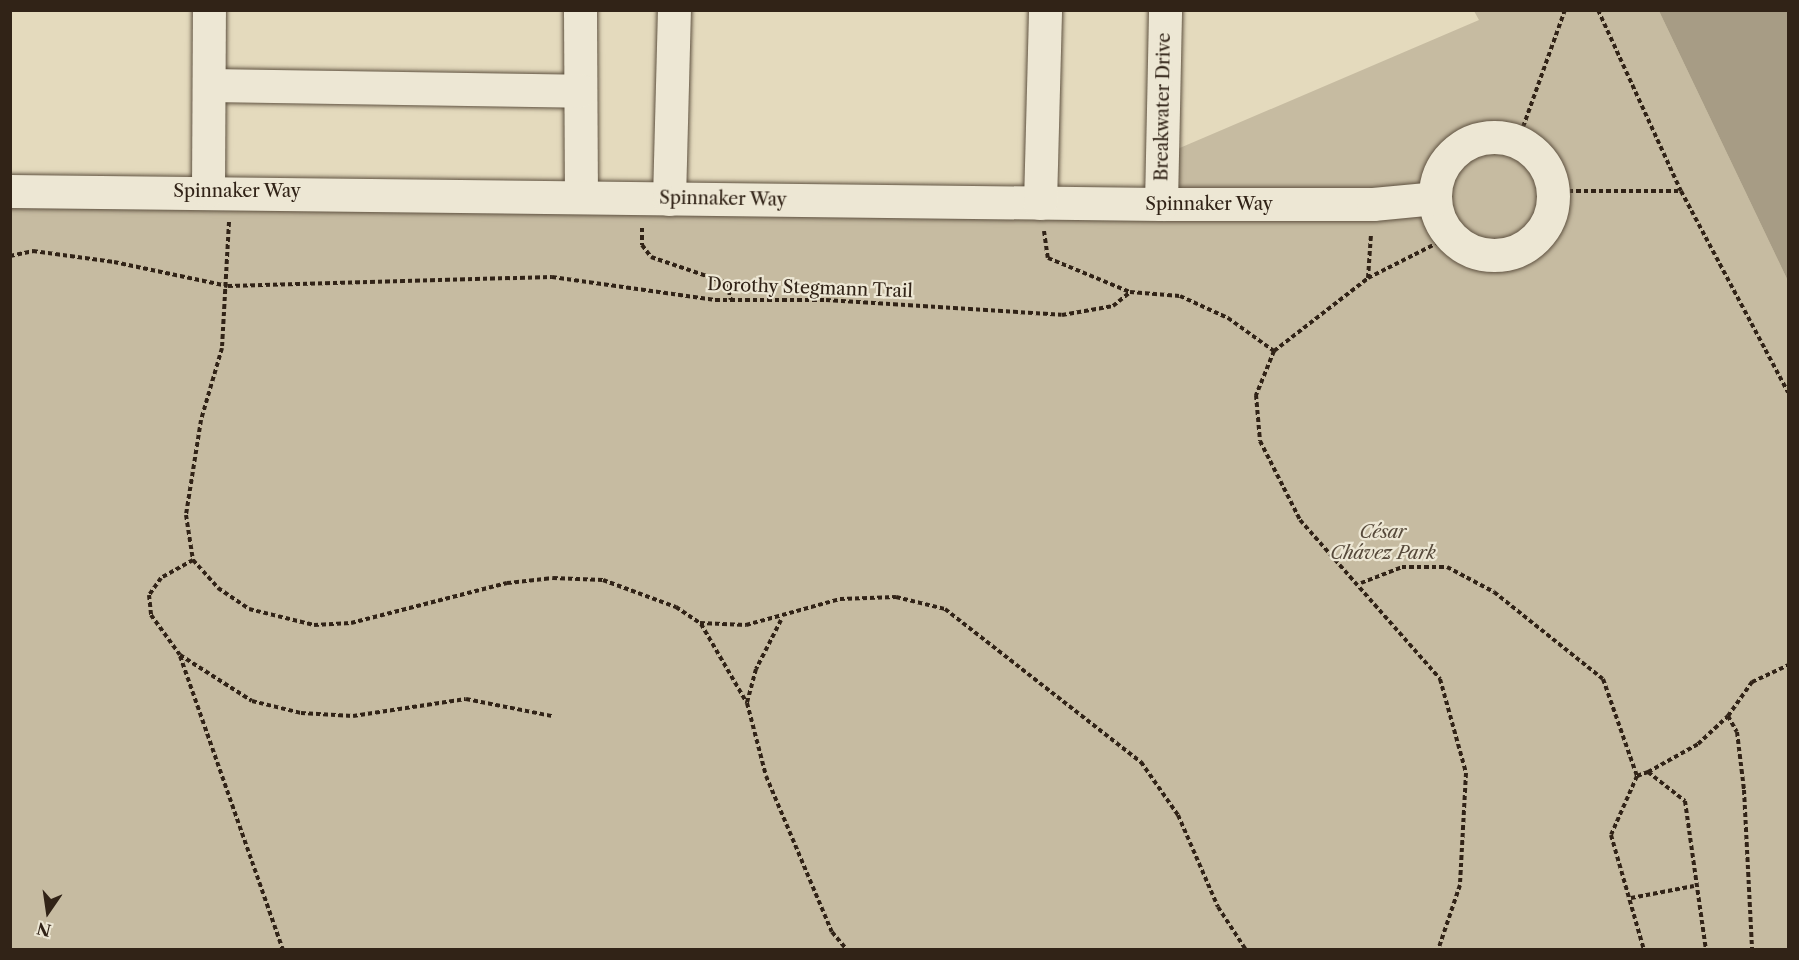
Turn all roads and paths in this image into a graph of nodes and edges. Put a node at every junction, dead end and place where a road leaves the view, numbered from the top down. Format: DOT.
graph roads {
  1 [pos="209,10"];
  2 [pos="580,10"];
  3 [pos="674,10"];
  4 [pos="1045,10"];
  5 [pos="1165,10"];
  6 [pos="1565,10"];
  7 [pos="1598,10"];
  8 [pos="208,85"];
  9 [pos="580,91"];
  10 [pos="1518,141"];
  11 [pos="218,190"];
  12 [pos="1681,190"];
  13 [pos="10,191"];
  14 [pos="1554,191"];
  15 [pos="582,196"];
  16 [pos="656,198"];
  17 [pos="1435,198"];
  18 [pos="1040,203"];
  19 [pos="1161,204"];
  20 [pos="1373,204"];
  21 [pos="1451,237"];
  22 [pos="10,256"];
  23 [pos="1368,279"];
  24 [pos="228,286"];
  25 [pos="1130,292"];
  26 [pos="732,300"];
  27 [pos="1274,351"];
  28 [pos="1788,392"];
  29 [pos="193,560"];
  30 [pos="1361,583"];
  31 [pos="782,619"];
  32 [pos="700,623"];
  33 [pos="180,655"];
  34 [pos="1788,665"];
  35 [pos="747,704"];
  36 [pos="552,716"];
  37 [pos="1728,716"];
  38 [pos="1648,772"];
  39 [pos="1637,776"];
  40 [pos="1694,886"];
  41 [pos="1631,898"];
  42 [pos="283,950"];
  43 [pos="847,950"];
  44 [pos="1246,950"];
  45 [pos="1438,950"];
  46 [pos="1644,950"];
  47 [pos="1706,950"];
  48 [pos="1752,950"];
  1 -- 8 [label="street"];
  2 -- 9 [label="street"];
  3 -- 16 [label="street"];
  4 -- 18 [label="street"];
  5 -- 19 [label="street, Breakwater Drive"];
  6 -- 10 [label="path"];
  7 -- 12 [label="path"];
  8 -- 9 [label="street"];
  8 -- 11 [label="street"];
  9 -- 15 [label="street"];
  10 -- 14 [label="street"];
  10 -- 17 [label="street"];
  11 -- 13 [label="street, Spinnaker Way"];
  11 -- 15 [label="street, Spinnaker Way"];
  11 -- 24 [label="path"];
  12 -- 14 [label="path"];
  12 -- 28 [label="path"];
  14 -- 21 [label="street"];
  15 -- 16 [label="street, Spinnaker Way"];
  16 -- 18 [label="street, Spinnaker Way"];
  16 -- 26 [label="path"];
  17 -- 20 [label="street, Spinnaker Way"];
  17 -- 21 [label="street"];
  18 -- 19 [label="street, Spinnaker Way"];
  18 -- 25 [label="path"];
  19 -- 20 [label="street, Spinnaker Way"];
  20 -- 23 [label="path"];
  21 -- 23 [label="path"];
  22 -- 24 [label="path, Dorothy Stegmann Trail"];
  23 -- 27 [label="path"];
  24 -- 26 [label="path, Dorothy Stegmann Trail"];
  24 -- 29 [label="path"];
  25 -- 26 [label="path, Dorothy Stegmann Trail"];
  25 -- 27 [label="path"];
  27 -- 30 [label="path"];
  29 -- 32 [label="path"];
  29 -- 33 [label="path"];
  30 -- 39 [label="path"];
  30 -- 45 [label="path"];
  31 -- 32 [label="path"];
  31 -- 35 [label="path"];
  31 -- 44 [label="path"];
  32 -- 35 [label="path"];
  33 -- 36 [label="path"];
  33 -- 42 [label="path"];
  34 -- 37 [label="path"];
  35 -- 43 [label="path"];
  37 -- 38 [label="path"];
  37 -- 48 [label="path"];
  38 -- 39 [label="path"];
  38 -- 40 [label="path"];
  39 -- 41 [label="path"];
  40 -- 41 [label="path"];
  40 -- 47 [label="path"];
  41 -- 46 [label="path"];
}
